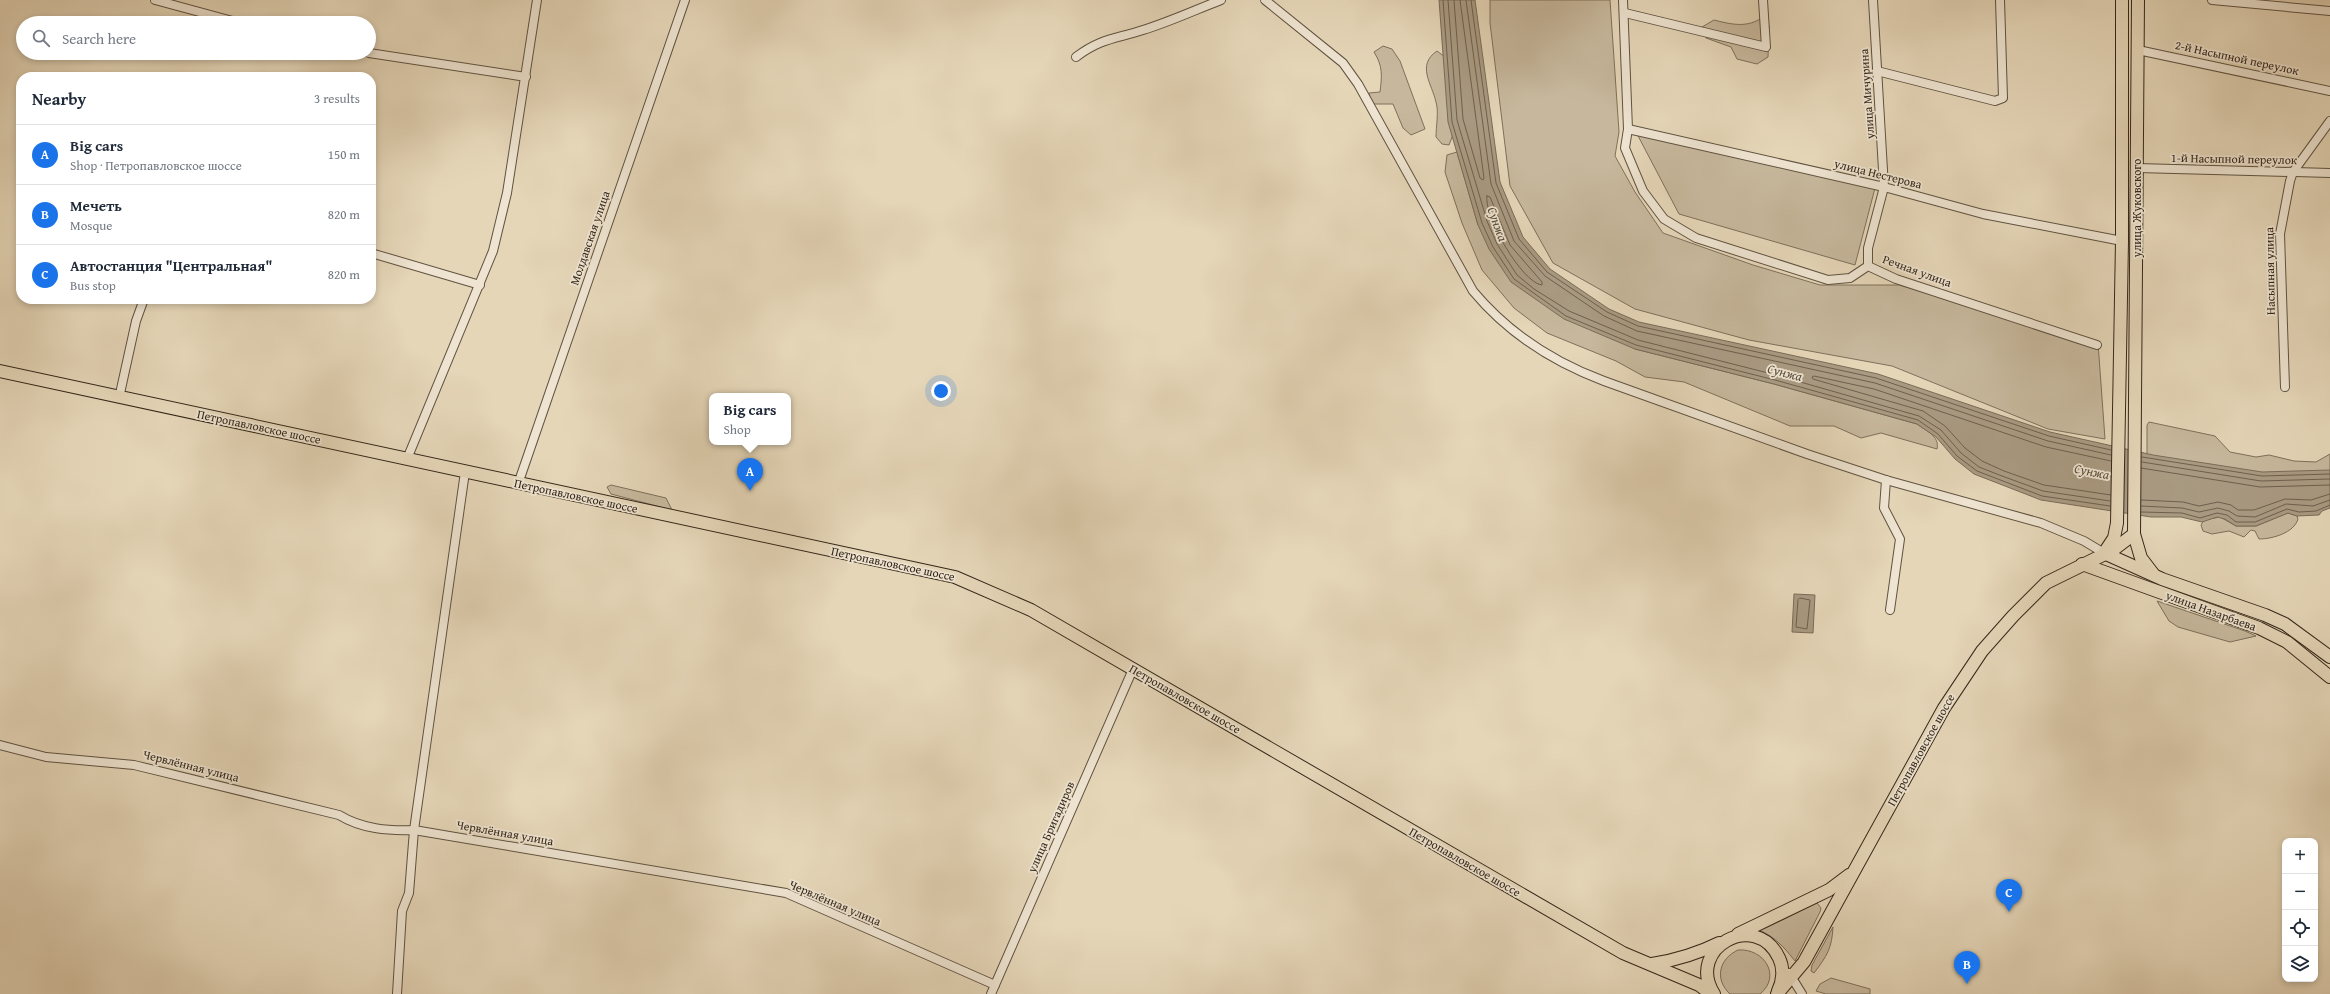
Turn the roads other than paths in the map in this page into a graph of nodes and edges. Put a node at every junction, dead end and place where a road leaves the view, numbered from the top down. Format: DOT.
graph roads {
  1 [pos="155,0"];
  2 [pos="537,0"];
  3 [pos="685,0"];
  4 [pos="1221,0"];
  5 [pos="1265,0"];
  6 [pos="1623,0"];
  7 [pos="1763,0"];
  8 [pos="1873,0"];
  9 [pos="2000,0"];
  10 [pos="2122,0"];
  11 [pos="2138,0"];
  12 [pos="2212,0"];
  13 [pos="2330,11"];
  14 [pos="1624,13"];
  15 [pos="214,16"];
  16 [pos="2138,50"];
  17 [pos="376,54"];
  18 [pos="1076,57"];
  19 [pos="1877,72"];
  20 [pos="526,77"];
  21 [pos="2330,90"];
  22 [pos="2330,121"];
  23 [pos="1628,129"];
  24 [pos="2137,168"];
  25 [pos="2293,172"];
  26 [pos="2330,173"];
  27 [pos="1884,187"];
  28 [pos="2122,241"];
  29 [pos="376,254"];
  30 [pos="1868,266"];
  31 [pos="480,285"];
  32 [pos="142,304"];
  33 [pos="2097,345"];
  34 [pos="0,372"];
  35 [pos="2285,387"];
  36 [pos="119,398"];
  37 [pos="408,459"];
  38 [pos="464,472"];
  39 [pos="1886,480"];
  40 [pos="518,484"];
  41 [pos="2134,534"];
  42 [pos="2104,553"];
  43 [pos="2082,564"];
  44 [pos="2154,575"];
  45 [pos="2130,583"];
  46 [pos="1890,610"];
  47 [pos="2330,657"];
  48 [pos="1133,669"];
  49 [pos="2330,677"];
  50 [pos="0,745"];
  51 [pos="414,830"];
  52 [pos="1853,872"];
  53 [pos="1729,939"];
  54 [pos="1782,962"];
  55 [pos="1652,964"];
  56 [pos="1792,978"];
  57 [pos="995,985"];
  58 [pos="397,994"];
  59 [pos="991,994"];
  60 [pos="1713,994"];
  61 [pos="1776,994"];
  62 [pos="1802,994"];
  1 -- 15 [label="street"];
  2 -- 20 [label="street"];
  3 -- 40 [label="street, Молдавская улица"];
  4 -- 18 [label="street"];
  5 -- 39 [label="street"];
  6 -- 14 [label="street"];
  7 -- 14 [label="street"];
  8 -- 19 [label="street, улица Мичурина"];
  9 -- 19 [label="street"];
  10 -- 28 [label="main road"];
  11 -- 16 [label="main road, улица Жуковского"];
  12 -- 13 [label="street"];
  14 -- 23 [label="street"];
  16 -- 21 [label="street, 2-й Насыпной переулок"];
  16 -- 24 [label="main road, улица Жуковского"];
  17 -- 20 [label="street"];
  19 -- 27 [label="street, улица Мичурина"];
  20 -- 31 [label="street"];
  22 -- 25 [label="street, Насыпная улица"];
  23 -- 27 [label="street, улица Нестерова"];
  23 -- 30 [label="street, Речная улица"];
  24 -- 25 [label="street, 1-й Насыпной переулок"];
  24 -- 41 [label="main road, улица Жуковского"];
  25 -- 26 [label="street, 1-й Насыпной переулок"];
  25 -- 35 [label="street, Насыпная улица"];
  27 -- 28 [label="street, улица Нестерова"];
  27 -- 30 [label="street, улица Мичурина"];
  28 -- 42 [label="main road"];
  29 -- 31 [label="street"];
  30 -- 33 [label="street, Речная улица"];
  31 -- 37 [label="street"];
  32 -- 36 [label="street"];
  34 -- 36 [label="main road, Петропавловское шоссе"];
  36 -- 37 [label="main road, Петропавловское шоссе"];
  37 -- 38 [label="main road, Петропавловское шоссе"];
  38 -- 40 [label="main road, Петропавловское шоссе"];
  38 -- 51 [label="street"];
  39 -- 42 [label="street"];
  39 -- 46 [label="street"];
  40 -- 48 [label="main road, Петропавловское шоссе"];
  41 -- 42 [label="main road, Петропавловское шоссе"];
  41 -- 44 [label="main road"];
  42 -- 43 [label="main road, Петропавловское шоссе"];
  42 -- 44 [label="main road, улица Назарбаева"];
  42 -- 45 [label="main road"];
  43 -- 45 [label="main road, улица Назарбаева"];
  43 -- 52 [label="main road, Петропавловское шоссе"];
  44 -- 47 [label="main road, улица Назарбаева"];
  45 -- 49 [label="main road, улица Назарбаева"];
  48 -- 55 [label="main road, Петропавловское шоссе"];
  48 -- 57 [label="street, улица Бригадиров"];
  50 -- 51 [label="street, Червлённая улица"];
  51 -- 57 [label="street, Червлённая улица"];
  51 -- 58 [label="street"];
  52 -- 53 [label="main road, Петропавловское шоссе"];
  52 -- 56 [label="main road"];
  53 -- 54 [label="main road"];
  53 -- 55 [label="main road, Петропавловское шоссе"];
  53 -- 60 [label="main road"];
  54 -- 56 [label="street"];
  54 -- 61 [label="main road"];
  55 -- 60 [label="main road"];
  56 -- 61 [label="main road"];
  56 -- 62 [label="street"];
  57 -- 59 [label="street, улица Бригадиров"];
}
